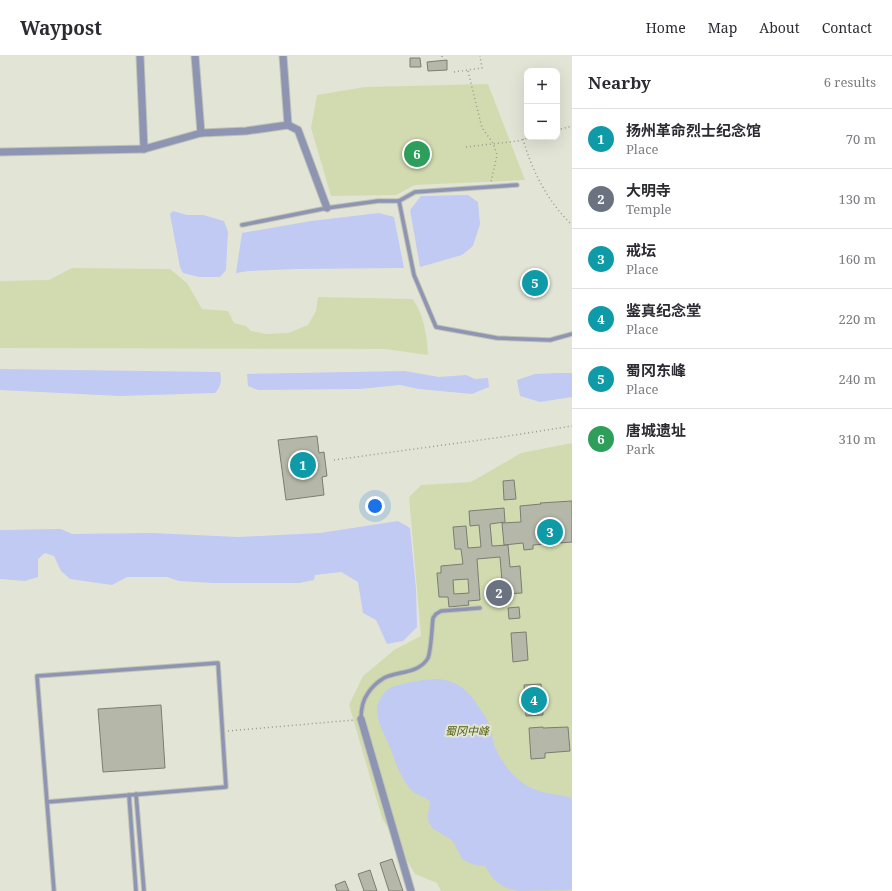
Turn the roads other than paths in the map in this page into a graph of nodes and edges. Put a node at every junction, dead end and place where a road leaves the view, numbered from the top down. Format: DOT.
graph roads {
  1 [pos="140,56"];
  2 [pos="195,56"];
  3 [pos="283,56"];
  4 [pos="288,125"];
  5 [pos="201,133"];
  6 [pos="144,149"];
  7 [pos="0,152"];
  8 [pos="517,185"];
  9 [pos="399,201"];
  10 [pos="327,208"];
  11 [pos="242,225"];
  12 [pos="572,334"];
  13 [pos="480,608"];
  14 [pos="361,719"];
  15 [pos="136,794"];
  16 [pos="129,795"];
  17 [pos="47,802"];
  18 [pos="54,891"];
  19 [pos="136,891"];
  20 [pos="144,891"];
  21 [pos="411,891"];
  1 -- 6 [label="street"];
  2 -- 5 [label="street"];
  3 -- 4 [label="street"];
  4 -- 5 [label="street"];
  4 -- 10 [label="street"];
  5 -- 6 [label="street"];
  6 -- 7 [label="street"];
  8 -- 9 [label="lane"];
  9 -- 10 [label="lane"];
  9 -- 12 [label="lane"];
  10 -- 11 [label="lane"];
  13 -- 14 [label="lane"];
  14 -- 21 [label="street"];
  15 -- 16 [label="lane"];
  15 -- 17 [label="lane"];
  15 -- 20 [label="lane"];
  16 -- 17 [label="lane"];
  16 -- 19 [label="lane"];
  17 -- 18 [label="lane"];
}
